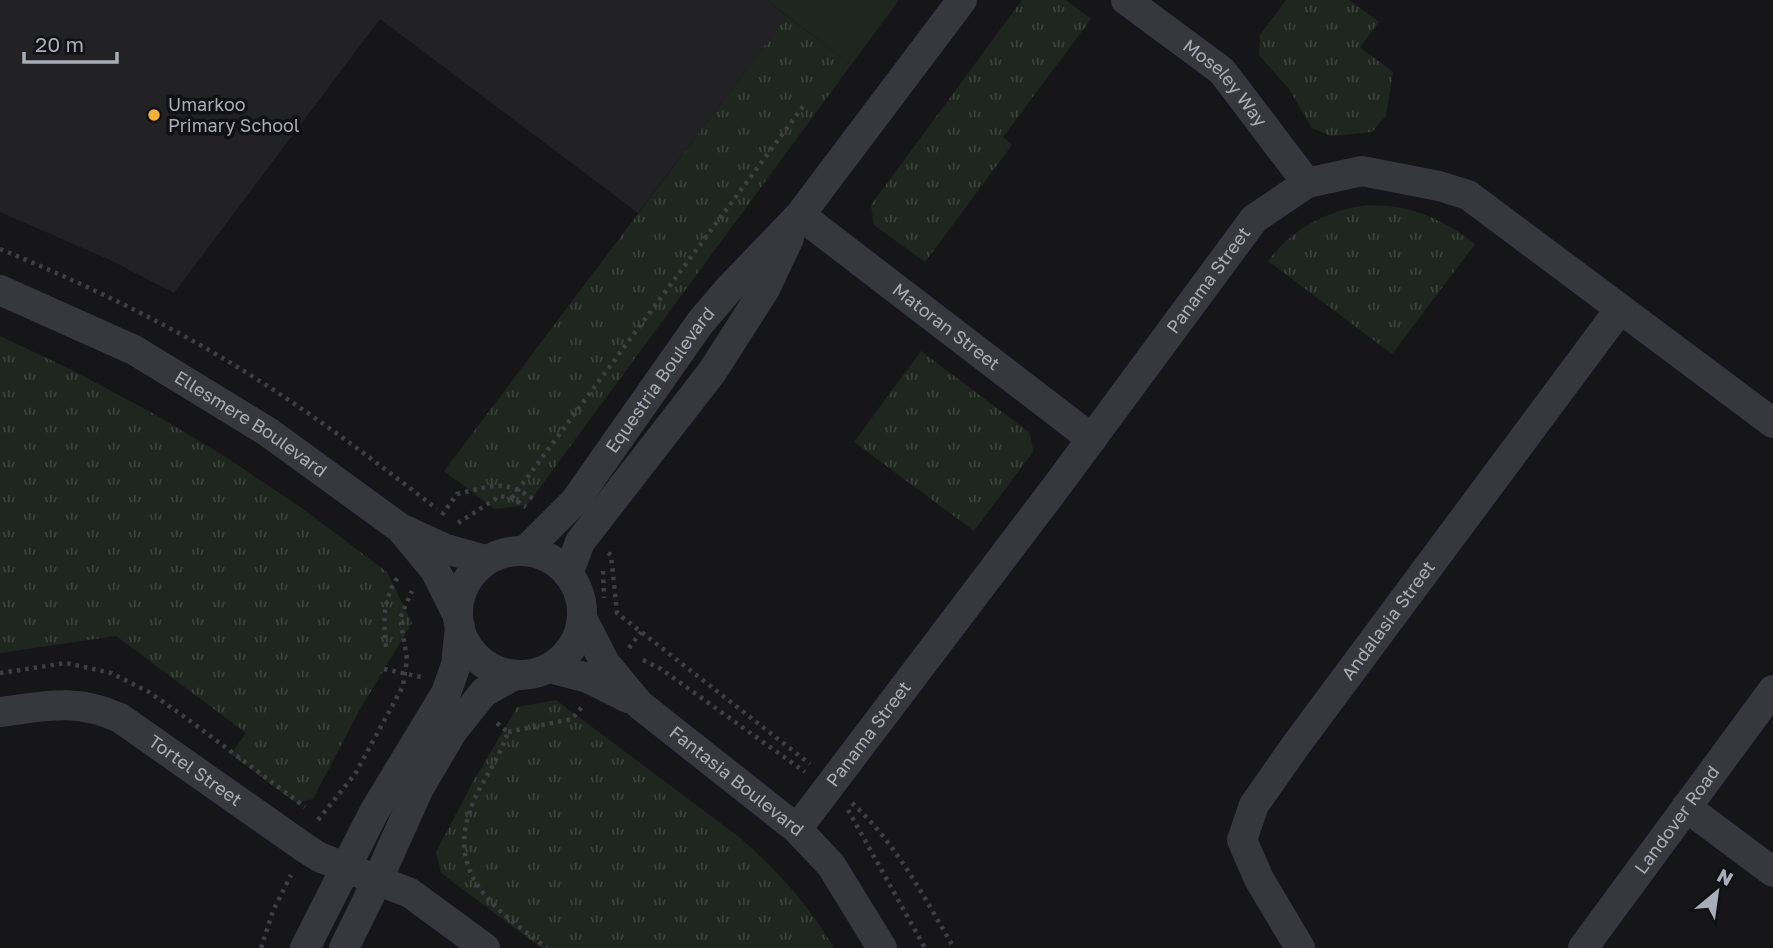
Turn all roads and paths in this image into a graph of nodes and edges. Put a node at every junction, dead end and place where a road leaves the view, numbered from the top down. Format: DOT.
graph roads {
  1 [pos="962,0"];
  2 [pos="1126,0"];
  3 [pos="804,105"];
  4 [pos="1307,183"];
  5 [pos="800,215"];
  6 [pos="0,290"];
  7 [pos="1620,309"];
  8 [pos="1773,423"];
  9 [pos="1092,439"];
  10 [pos="390,473"];
  11 [pos="519,489"];
  12 [pos="512,498"];
  13 [pos="443,514"];
  14 [pos="555,520"];
  15 [pos="584,536"];
  16 [pos="428,542"];
  17 [pos="526,550"];
  18 [pos="485,560"];
  19 [pos="568,574"];
  20 [pos="458,620"];
  21 [pos="583,620"];
  22 [pos="386,647"];
  23 [pos="626,651"];
  24 [pos="549,668"];
  25 [pos="384,669"];
  26 [pos="405,672"];
  27 [pos="513,676"];
  28 [pos="1773,691"];
  29 [pos="459,700"];
  30 [pos="640,705"];
  31 [pos="0,712"];
  32 [pos="355,774"];
  33 [pos="830,785"];
  34 [pos="1686,807"];
  35 [pos="797,829"];
  36 [pos="345,867"];
  37 [pos="1773,872"];
  38 [pos="378,879"];
  39 [pos="305,948"];
  40 [pos="344,948"];
  41 [pos="485,948"];
  42 [pos="547,948"];
  43 [pos="883,948"];
  44 [pos="926,948"];
  45 [pos="954,948"];
  46 [pos="1300,948"];
  47 [pos="1583,948"];
  1 -- 5 [label="street, Equestria Boulevard"];
  2 -- 4 [label="street, Moseley Way"];
  3 -- 11 [label="path"];
  4 -- 7 [label="street, Panama Street"];
  4 -- 9 [label="street, Panama Street"];
  5 -- 9 [label="street, Matoran Street"];
  5 -- 14 [label="street, Equestria Boulevard"];
  5 -- 15 [label="street, Equestria Boulevard"];
  6 -- 16 [label="street, Ellesmere Boulevard"];
  7 -- 8 [label="street, Panama Street"];
  7 -- 46 [label="street, Andalasia Street"];
  9 -- 33 [label="street, Panama Street"];
  10 -- 13 [label="path"];
  11 -- 12 [label="path"];
  11 -- 13 [label="path"];
  11 -- 14 [label="path"];
  12 -- 14 [label="path"];
  12 -- 16 [label="path"];
  13 -- 16 [label="path"];
  13 -- 16 [label="path"];
  14 -- 17 [label="street, Equestria Boulevard"];
  15 -- 19 [label="street, Equestria Boulevard"];
  15 -- 33 [label="path"];
  16 -- 18 [label="street"];
  16 -- 20 [label="street, Ellesmere Boulevard"];
  16 -- 22 [label="path"];
  16 -- 26 [label="path"];
  17 -- 18 [label="street"];
  17 -- 19 [label="street"];
  18 -- 20 [label="street"];
  19 -- 21 [label="street"];
  20 -- 27 [label="street"];
  20 -- 29 [label="street"];
  21 -- 24 [label="street"];
  21 -- 30 [label="street, Fantasia Boulevard"];
  23 -- 33 [label="path"];
  24 -- 27 [label="street"];
  24 -- 30 [label="street"];
  25 -- 26 [label="path"];
  26 -- 29 [label="path"];
  26 -- 32 [label="path"];
  27 -- 29 [label="street"];
  28 -- 34 [label="street, Landover Road"];
  29 -- 36 [label="street"];
  29 -- 38 [label="street"];
  29 -- 42 [label="path"];
  30 -- 35 [label="street, Fantasia Boulevard"];
  31 -- 36 [label="street, Tortel Street"];
  33 -- 35 [label="street, Panama Street"];
  33 -- 44 [label="path"];
  33 -- 45 [label="path"];
  34 -- 37 [label="street"];
  34 -- 47 [label="street, Landover Road"];
  35 -- 43 [label="street, Fantasia Boulevard"];
  36 -- 38 [label="street, Tortel Street"];
  36 -- 39 [label="street"];
  38 -- 40 [label="street"];
  38 -- 41 [label="street, Tortel Street"];
}
